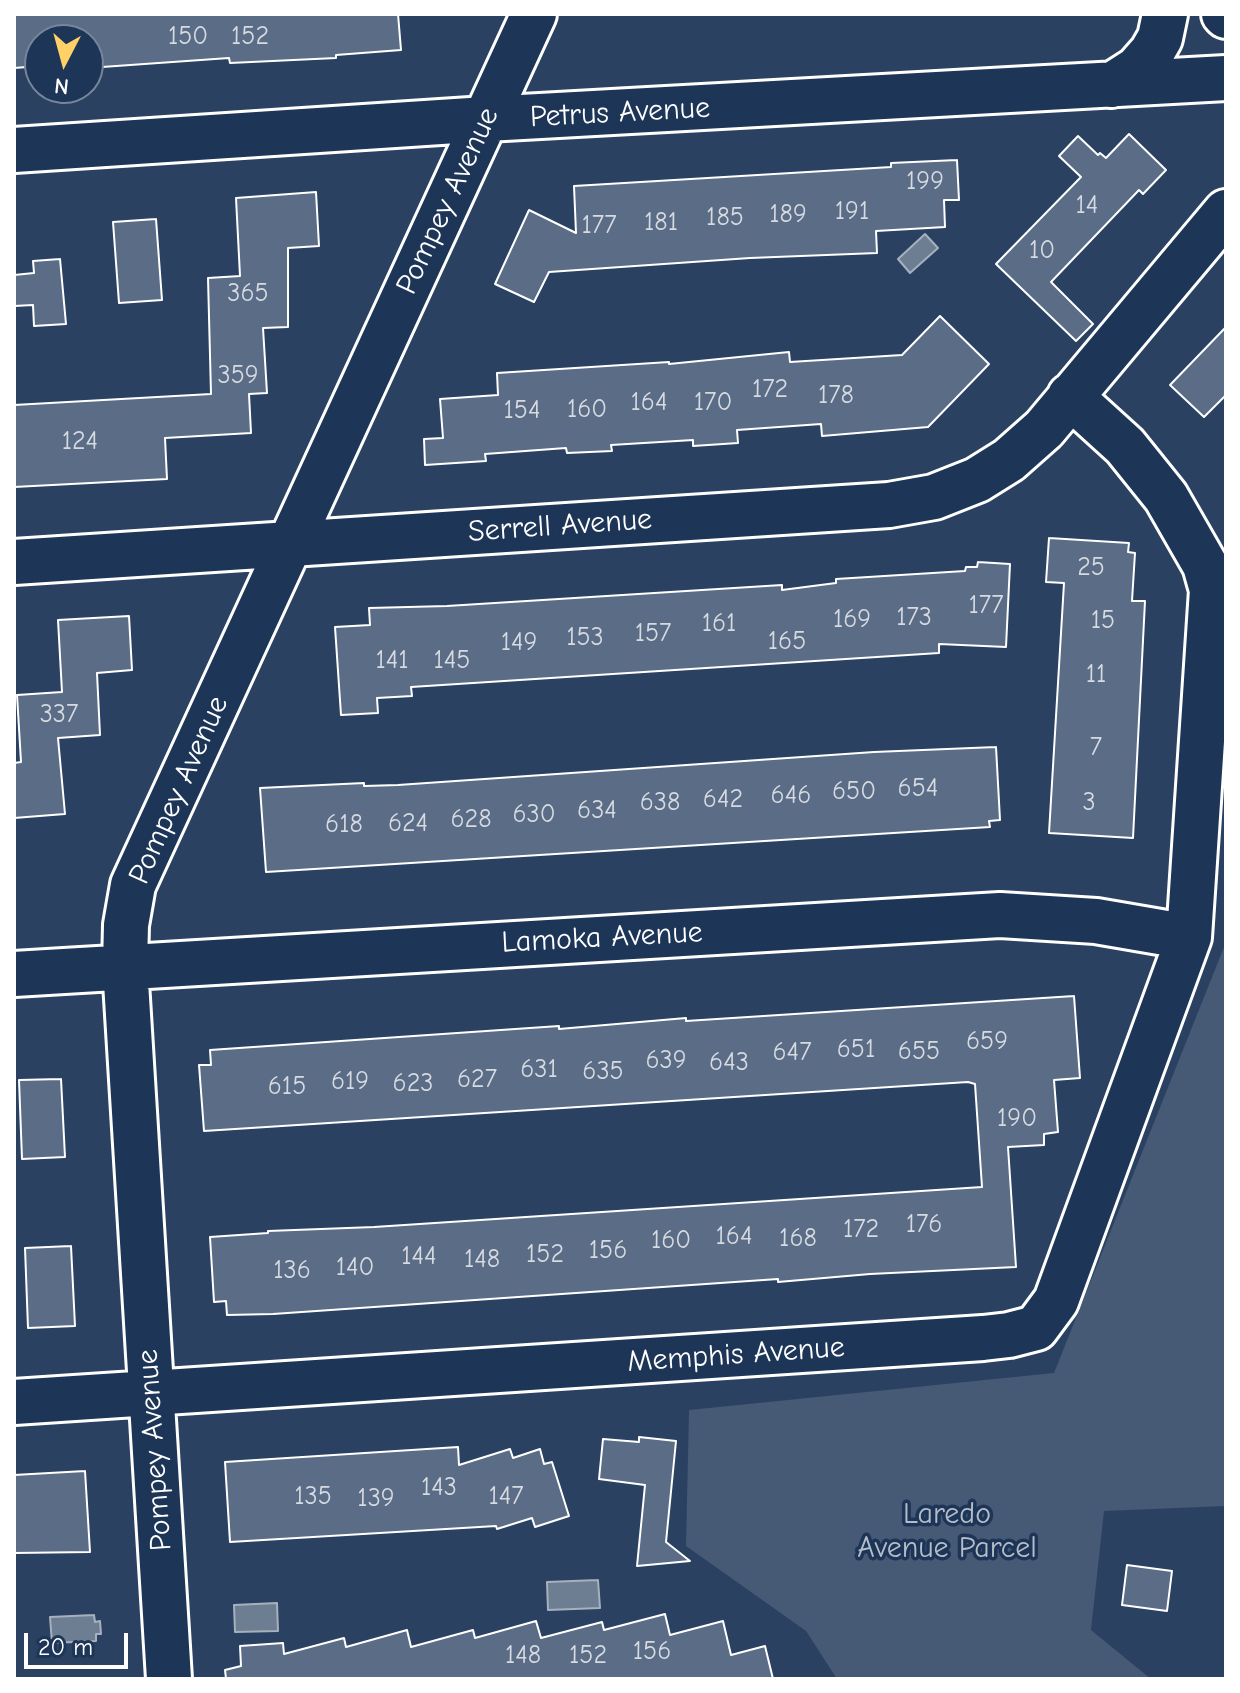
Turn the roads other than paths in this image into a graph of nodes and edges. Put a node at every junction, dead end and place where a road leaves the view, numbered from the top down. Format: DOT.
graph roads {
  1 [pos="534,14"];
  2 [pos="1165,14"];
  3 [pos="1226,78"];
  4 [pos="1112,85"];
  5 [pos="486,119"];
  6 [pos="14,150"];
  7 [pos="1226,212"];
  8 [pos="1070,396"];
  9 [pos="290,544"];
  10 [pos="14,562"];
  11 [pos="1189,937"];
  12 [pos="125,966"];
  13 [pos="14,974"];
  14 [pos="151,1394"];
  15 [pos="14,1402"];
  16 [pos="169,1679"];
  1 -- 5 [label="street, Pompey Avenue"];
  2 -- 4 [label="street"];
  3 -- 4 [label="street, Petrus Avenue"];
  4 -- 5 [label="street, Petrus Avenue"];
  5 -- 6 [label="street, Petrus Avenue"];
  5 -- 9 [label="street, Pompey Avenue"];
  7 -- 8 [label="street, Serrell Avenue"];
  8 -- 9 [label="street, Serrell Avenue"];
  8 -- 11 [label="street, Memphis Avenue"];
  9 -- 10 [label="street, Serrell Avenue"];
  9 -- 12 [label="street, Pompey Avenue"];
  11 -- 12 [label="street, Lamoka Avenue"];
  11 -- 14 [label="street, Memphis Avenue"];
  12 -- 13 [label="street, Lamoka Avenue"];
  12 -- 14 [label="street, Pompey Avenue"];
  14 -- 15 [label="street, Memphis Avenue"];
  14 -- 16 [label="street, Pompey Avenue"];
}
